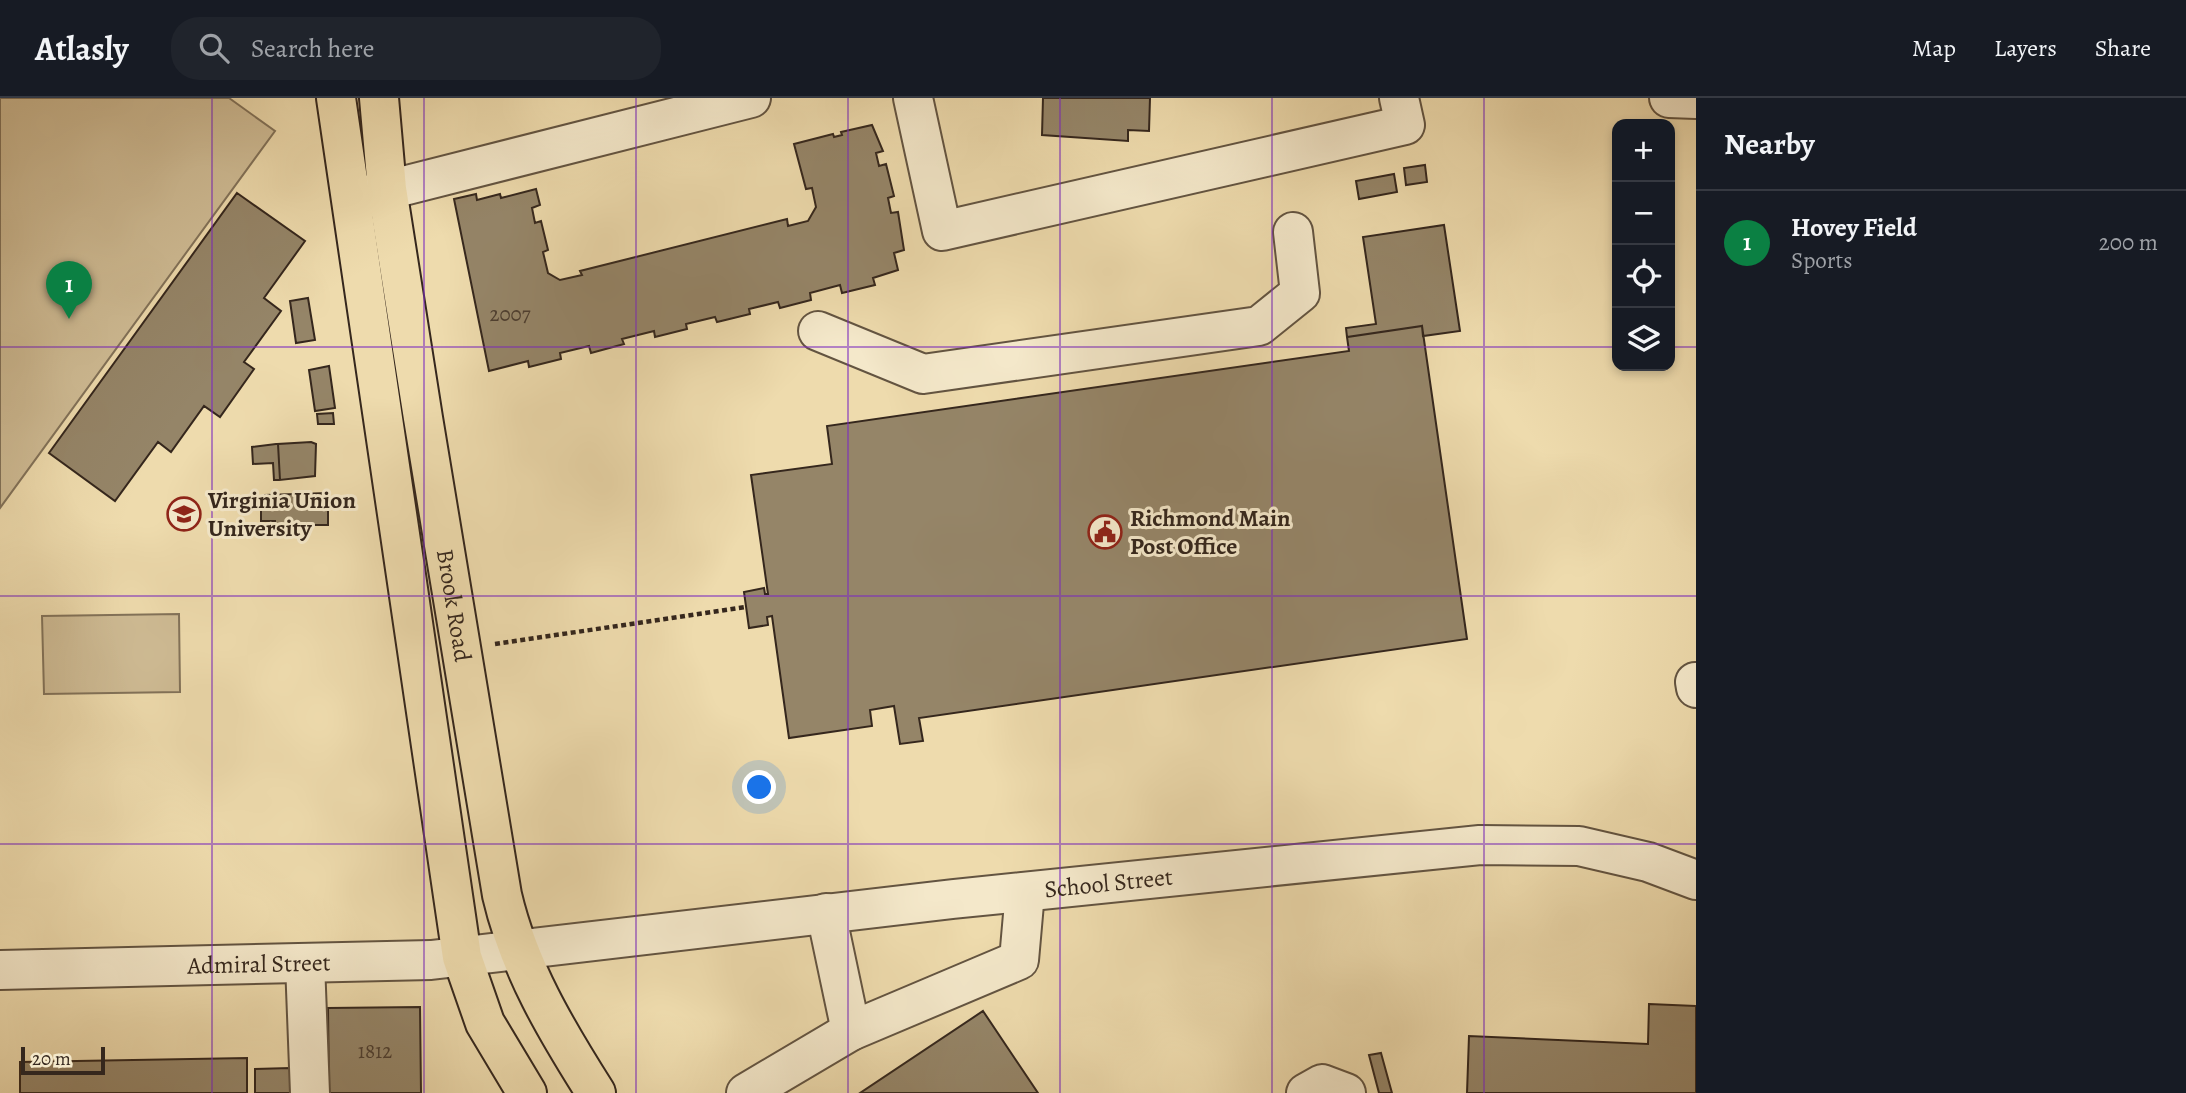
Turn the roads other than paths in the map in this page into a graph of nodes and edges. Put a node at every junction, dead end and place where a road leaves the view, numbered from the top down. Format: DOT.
graph roads {
  1 [pos="336,98"];
  2 [pos="379,98"];
  3 [pos="751,98"];
  4 [pos="913,98"];
  5 [pos="1399,98"];
  6 [pos="1669,98"];
  7 [pos="1696,99"];
  8 [pos="387,189"];
  9 [pos="351,200"];
  10 [pos="1293,232"];
  11 [pos="818,331"];
  12 [pos="1696,880"];
  13 [pos="1025,892"];
  14 [pos="826,914"];
  15 [pos="517,948"];
  16 [pos="462,957"];
  17 [pos="305,963"];
  18 [pos="0,970"];
  19 [pos="852,1031"];
  20 [pos="310,1093"];
  21 [pos="527,1093"];
  22 [pos="596,1093"];
  23 [pos="746,1093"];
  24 [pos="1306,1093"];
  25 [pos="1346,1093"];
  1 -- 9 [label="main road, Brook Road"];
  2 -- 8 [label="main road, Brook Road"];
  3 -- 8 [label="street"];
  4 -- 5 [label="street"];
  6 -- 7 [label="street"];
  8 -- 9 [label="street"];
  8 -- 15 [label="main road, Brook Road"];
  9 -- 16 [label="main road, Brook Road"];
  10 -- 11 [label="street"];
  12 -- 13 [label="street, School Street"];
  13 -- 14 [label="street, School Street"];
  13 -- 19 [label="street"];
  14 -- 15 [label="street, School Street"];
  14 -- 19 [label="street"];
  15 -- 16 [label="street, Admiral Street"];
  15 -- 22 [label="main road, Brook Road"];
  16 -- 17 [label="street, Admiral Street"];
  16 -- 21 [label="main road, Brook Road"];
  17 -- 18 [label="street, Admiral Street"];
  17 -- 20 [label="street"];
  19 -- 23 [label="street"];
  24 -- 25 [label="street"];
}
